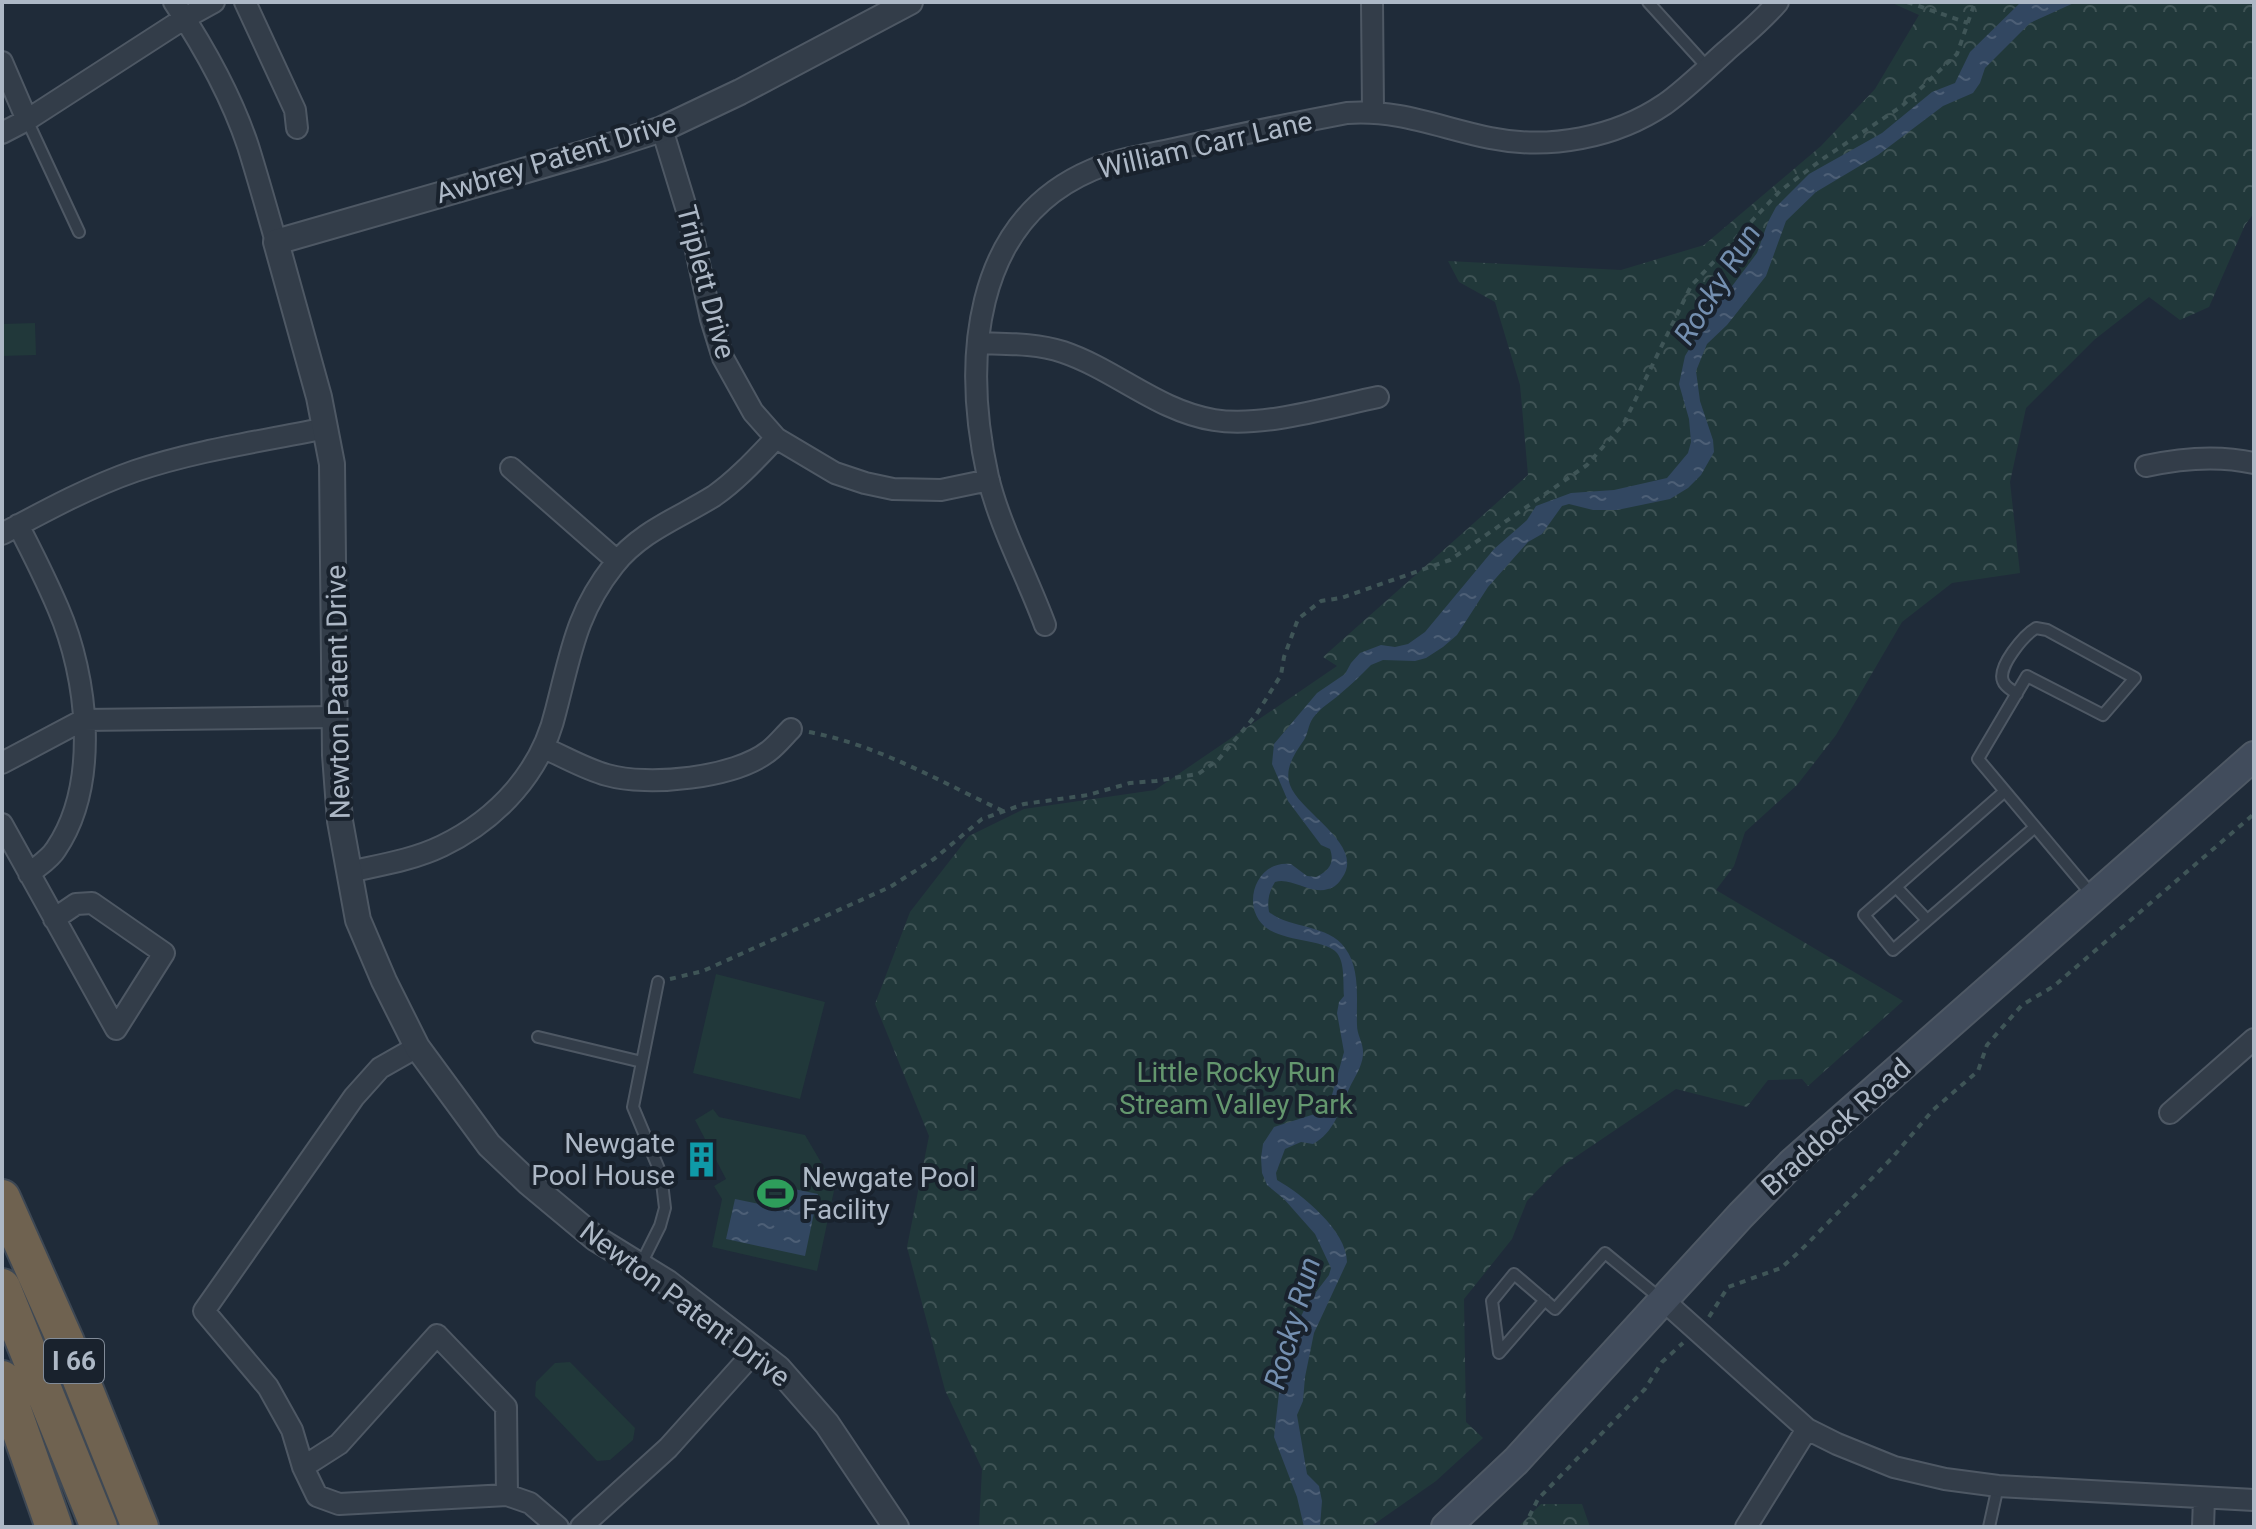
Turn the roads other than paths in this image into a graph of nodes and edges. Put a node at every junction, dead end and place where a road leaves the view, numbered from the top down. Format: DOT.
graph roads {
  1 [pos="214,2"];
  2 [pos="245,2"];
  3 [pos="910,2"];
  4 [pos="1372,2"];
  5 [pos="1648,2"];
  6 [pos="1778,2"];
  7 [pos="180,10"];
  8 [pos="2,62"];
  9 [pos="1708,68"];
  10 [pos="1373,111"];
  11 [pos="27,120"];
  12 [pos="297,128"];
  13 [pos="662,129"];
  14 [pos="2,133"];
  15 [pos="79,232"];
  16 [pos="276,242"];
  17 [pos="978,343"];
  18 [pos="1378,397"];
  19 [pos="326,428"];
  20 [pos="776,438"];
  21 [pos="2254,463"];
  22 [pos="2146,466"];
  23 [pos="511,468"];
  24 [pos="989,480"];
  25 [pos="10,529"];
  26 [pos="617,561"];
  27 [pos="1045,625"];
  28 [pos="2017,694"];
  29 [pos="335,717"];
  30 [pos="83,720"];
  31 [pos="791,729"];
  32 [pos="544,748"];
  33 [pos="2254,756"];
  34 [pos="2,763"];
  35 [pos="2005,791"];
  36 [pos="2,824"];
  37 [pos="2035,827"];
  38 [pos="349,872"];
  39 [pos="29,874"];
  40 [pos="1896,887"];
  41 [pos="2094,896"];
  42 [pos="54,919"];
  43 [pos="1927,920"];
  44 [pos="658,982"];
  45 [pos="538,1037"];
  46 [pos="2254,1039"];
  47 [pos="417,1047"];
  48 [pos="642,1062"];
  49 [pos="2170,1113"];
  50 [pos="2,1198"];
  51 [pos="640,1266"];
  52 [pos="2,1287"];
  53 [pos="1545,1300"];
  54 [pos="1663,1300"];
  55 [pos="756,1350"];
  56 [pos="2,1379"];
  57 [pos="1807,1429"];
  58 [pos="303,1467"];
  59 [pos="1998,1486"];
  60 [pos="507,1495"];
  61 [pos="2204,1498"];
  62 [pos="2254,1500"];
  63 [pos="54,1527"];
  64 [pos="99,1527"];
  65 [pos="140,1527"];
  66 [pos="558,1527"];
  67 [pos="581,1527"];
  68 [pos="896,1527"];
  69 [pos="1446,1527"];
  70 [pos="1746,1527"];
  71 [pos="1989,1527"];
  72 [pos="2203,1527"];
  1 -- 7 [label="street"];
  2 -- 12 [label="street"];
  3 -- 13 [label="street, Awbrey Patent Drive"];
  4 -- 10 [label="street"];
  5 -- 9 [label="lane"];
  6 -- 9 [label="street, William Carr Lane"];
  7 -- 11 [label="street"];
  7 -- 16 [label="street, Newton Patent Drive"];
  8 -- 11 [label="street"];
  9 -- 10 [label="street, William Carr Lane"];
  10 -- 17 [label="street, William Carr Lane"];
  11 -- 14 [label="street"];
  11 -- 15 [label="lane"];
  13 -- 16 [label="street, Awbrey Patent Drive"];
  13 -- 20 [label="street, Triplett Drive"];
  16 -- 19 [label="street, Newton Patent Drive"];
  17 -- 18 [label="street"];
  17 -- 24 [label="street, William Carr Lane"];
  19 -- 25 [label="street"];
  19 -- 29 [label="street, Newton Patent Drive"];
  20 -- 24 [label="street, Triplett Drive"];
  20 -- 26 [label="street"];
  21 -- 22 [label="street"];
  23 -- 26 [label="street"];
  24 -- 27 [label="street, William Carr Lane"];
  25 -- 30 [label="street"];
  26 -- 32 [label="street"];
  28 -- 28 [label="lane"];
  28 -- 35 [label="lane"];
  29 -- 30 [label="street"];
  29 -- 38 [label="street, Newton Patent Drive"];
  30 -- 34 [label="street"];
  30 -- 39 [label="street"];
  31 -- 32 [label="street"];
  32 -- 38 [label="street"];
  33 -- 41 [label="main road, Braddock Road"];
  35 -- 37 [label="lane"];
  35 -- 40 [label="lane"];
  36 -- 39 [label="street"];
  37 -- 41 [label="lane"];
  37 -- 43 [label="lane"];
  38 -- 47 [label="street, Newton Patent Drive"];
  39 -- 42 [label="street"];
  40 -- 43 [label="lane"];
  40 -- 43 [label="lane"];
  41 -- 54 [label="main road, Braddock Road"];
  42 -- 42 [label="street"];
  44 -- 48 [label="lane"];
  45 -- 48 [label="lane"];
  46 -- 49 [label="street"];
  47 -- 51 [label="street, Newton Patent Drive"];
  47 -- 58 [label="street"];
  48 -- 51 [label="lane"];
  50 -- 65 [label="highway, I 66"];
  51 -- 55 [label="street, Newton Patent Drive"];
  52 -- 64 [label="highway"];
  53 -- 53 [label="lane"];
  53 -- 54 [label="lane"];
  54 -- 57 [label="street"];
  54 -- 69 [label="main road, Braddock Road"];
  55 -- 67 [label="street"];
  55 -- 68 [label="street, Newton Patent Drive"];
  56 -- 63 [label="highway"];
  57 -- 59 [label="street"];
  57 -- 70 [label="street"];
  58 -- 60 [label="street"];
  58 -- 60 [label="street"];
  59 -- 61 [label="street"];
  59 -- 71 [label="lane"];
  60 -- 66 [label="street"];
  61 -- 62 [label="street"];
  61 -- 72 [label="street"];
}
